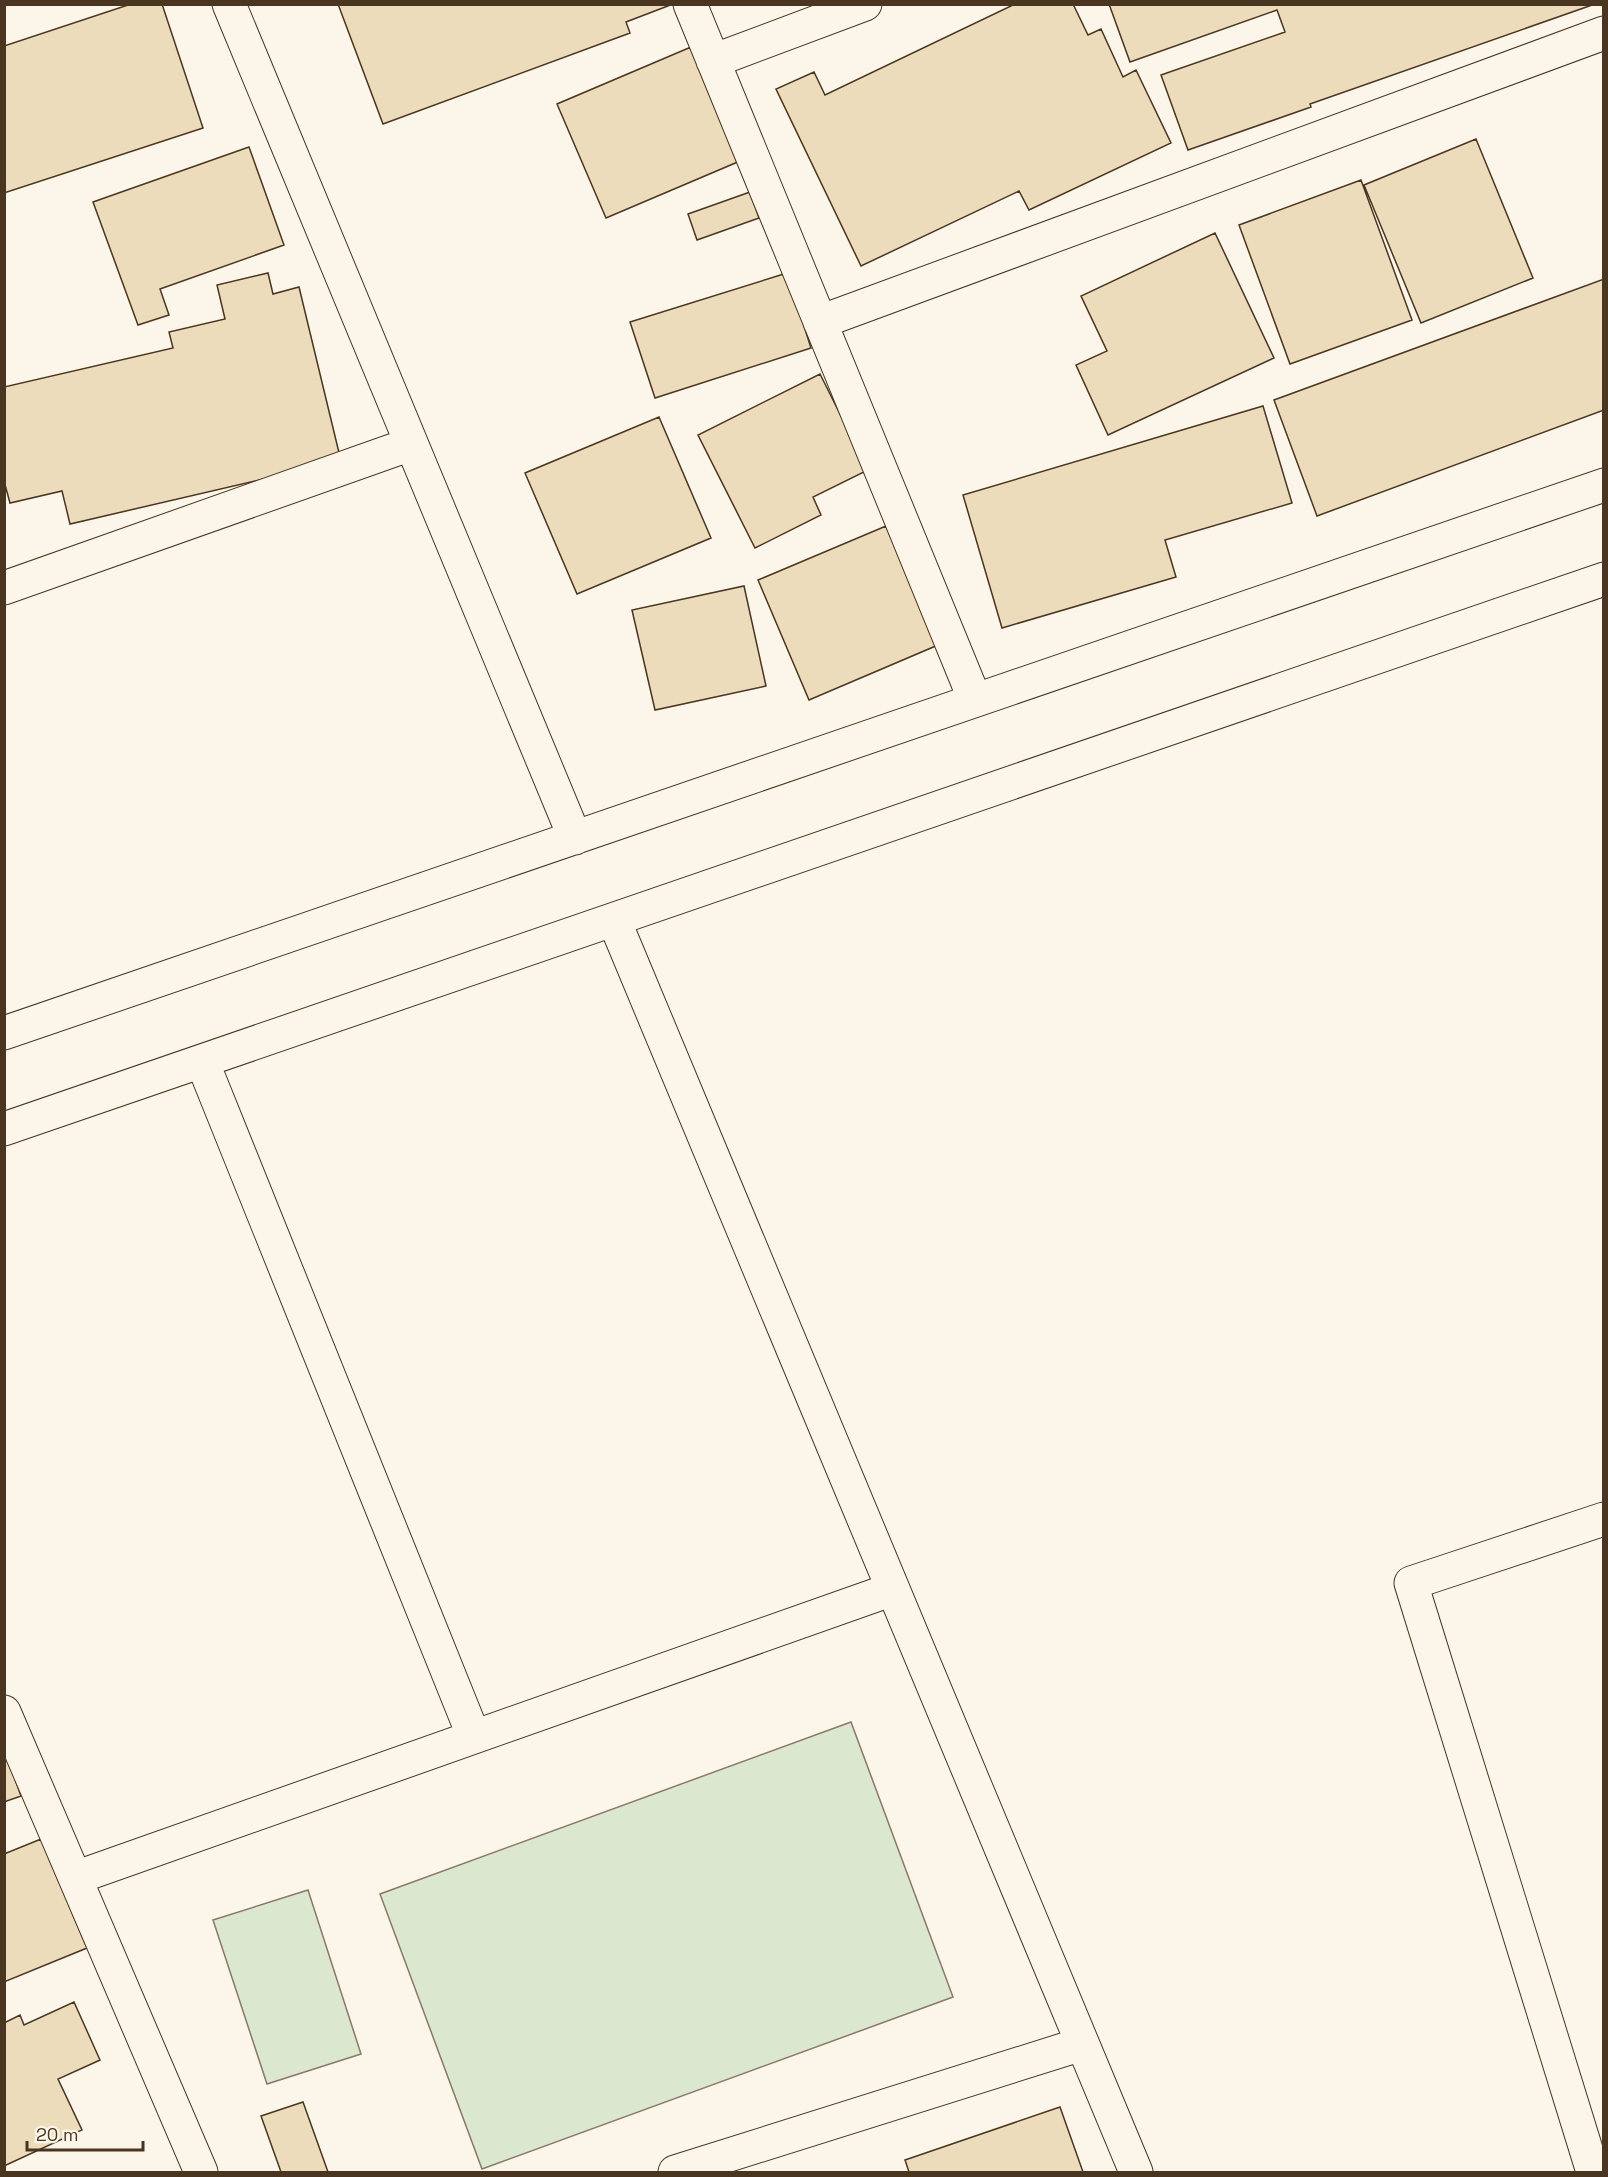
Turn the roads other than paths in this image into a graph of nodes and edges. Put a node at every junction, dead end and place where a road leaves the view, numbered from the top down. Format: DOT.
graph roads {
  1 [pos="229,4"];
  2 [pos="690,4"];
  3 [pos="865,4"];
  4 [pos="1604,33"];
  5 [pos="713,61"];
  6 [pos="820,322"];
  7 [pos="411,444"];
  8 [pos="1604,485"];
  9 [pos="1604,579"];
  10 [pos="4,588"];
  11 [pos="975,700"];
  12 [pos="575,838"];
  13 [pos="614,920"];
  14 [pos="4,1033"];
  15 [pos="202,1061"];
  16 [pos="4,1129"];
  17 [pos="1604,1520"];
  18 [pos="893,1589"];
  19 [pos="4,1712"];
  20 [pos="474,1737"];
  21 [pos="75,1878"];
  22 [pos="1082,2044"];
  23 [pos="201,2172"];
  24 [pos="675,2172"];
  25 [pos="1136,2172"];
  26 [pos="1593,2172"];
  1 -- 7 [label="street"];
  2 -- 5 [label="street"];
  3 -- 5 [label="street"];
  4 -- 6 [label="street"];
  5 -- 6 [label="street"];
  6 -- 11 [label="street"];
  7 -- 10 [label="street"];
  7 -- 12 [label="street"];
  8 -- 11 [label="street"];
  9 -- 13 [label="street"];
  11 -- 12 [label="street"];
  12 -- 14 [label="street"];
  13 -- 15 [label="street"];
  13 -- 18 [label="street"];
  15 -- 16 [label="street"];
  15 -- 20 [label="street"];
  17 -- 26 [label="street"];
  18 -- 20 [label="street"];
  18 -- 22 [label="street"];
  19 -- 21 [label="street"];
  20 -- 21 [label="street"];
  21 -- 23 [label="street"];
  22 -- 24 [label="street"];
  22 -- 25 [label="street"];
}
